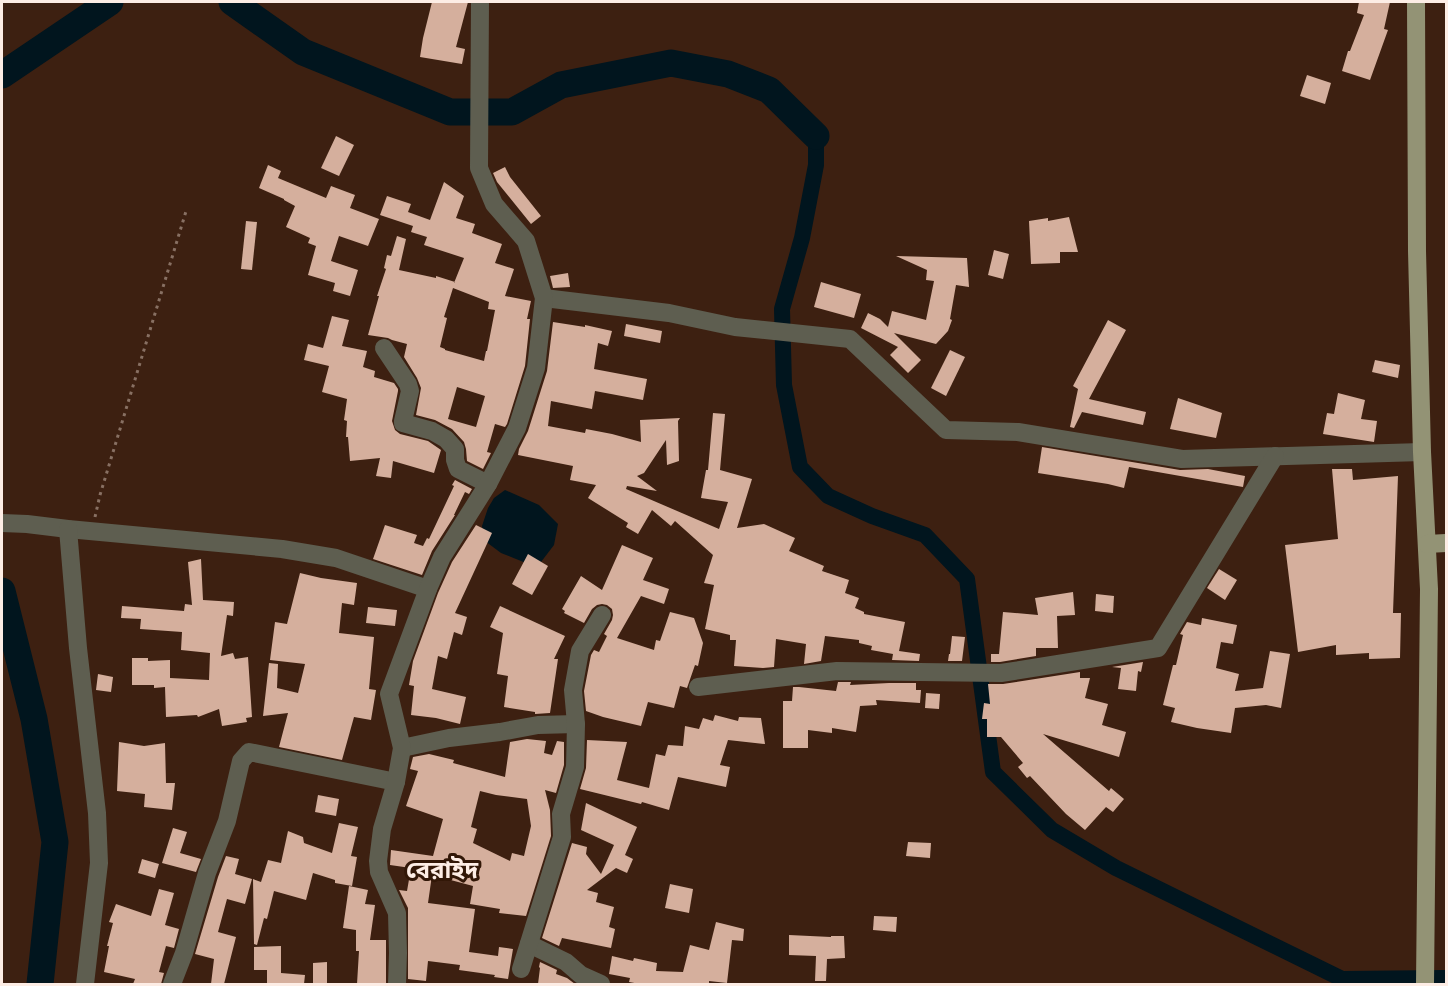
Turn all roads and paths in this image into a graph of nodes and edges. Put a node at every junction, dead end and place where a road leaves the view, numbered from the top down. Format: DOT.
graph roads {
  1 [pos="480,2"];
  2 [pos="1416,2"];
  3 [pos="187,208"];
  4 [pos="544,298"];
  5 [pos="384,348"];
  6 [pos="1422,452"];
  7 [pos="1275,456"];
  8 [pos="488,484"];
  9 [pos="2,523"];
  10 [pos="68,529"];
  11 [pos="93,531"];
  12 [pos="1446,543"];
  13 [pos="1426,544"];
  14 [pos="428,589"];
  15 [pos="602,615"];
  16 [pos="698,687"];
  17 [pos="576,723"];
  18 [pos="402,748"];
  19 [pos="396,782"];
  20 [pos="529,944"];
  21 [pos="521,969"];
  22 [pos="85,984"];
  23 [pos="172,984"];
  24 [pos="397,984"];
  25 [pos="601,984"];
  26 [pos="1425,984"];
  1 -- 4 [label="street"];
  2 -- 6 [label="main road"];
  3 -- 11 [label="path"];
  4 -- 7 [label="street"];
  4 -- 8 [label="street"];
  5 -- 8 [label="street"];
  6 -- 7 [label="street"];
  6 -- 13 [label="main road"];
  7 -- 16 [label="street"];
  8 -- 14 [label="street"];
  9 -- 10 [label="street"];
  10 -- 11 [label="street"];
  10 -- 22 [label="street"];
  11 -- 14 [label="street"];
  12 -- 13 [label="main road"];
  13 -- 26 [label="main road"];
  14 -- 18 [label="street"];
  15 -- 17 [label="street"];
  17 -- 18 [label="street"];
  17 -- 20 [label="street"];
  18 -- 19 [label="street"];
  19 -- 23 [label="street"];
  19 -- 24 [label="street"];
  20 -- 21 [label="street"];
  20 -- 25 [label="street"];
}
